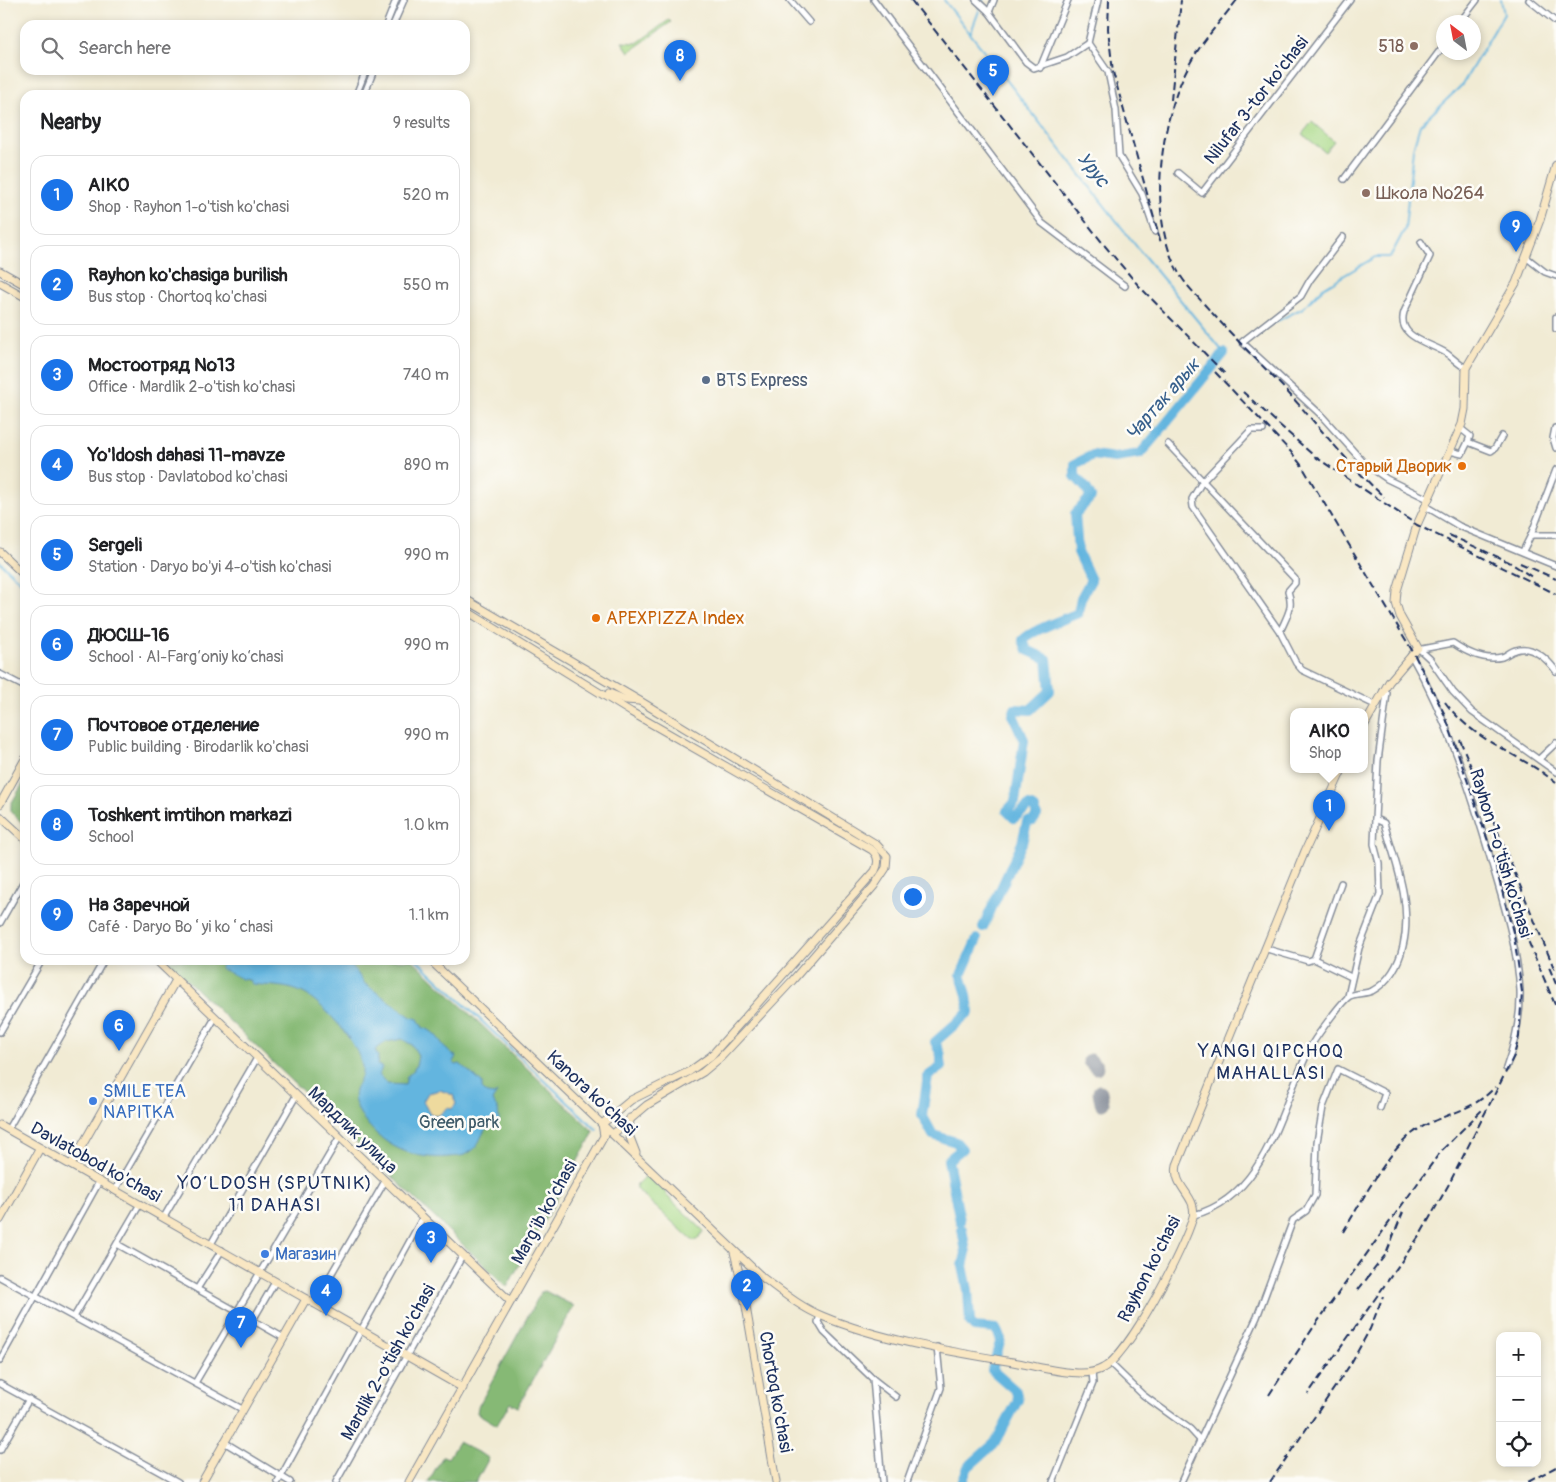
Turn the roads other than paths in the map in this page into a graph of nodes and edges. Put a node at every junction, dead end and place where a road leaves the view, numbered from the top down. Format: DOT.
graph roads {
  1 [pos="396,0"];
  2 [pos="404,0"];
  3 [pos="790,0"];
  4 [pos="874,0"];
  5 [pos="976,0"];
  6 [pos="994,0"];
  7 [pos="1068,0"];
  8 [pos="1098,0"];
  9 [pos="1350,0"];
  10 [pos="1477,0"];
  11 [pos="1530,0"];
  12 [pos="989,12"];
  13 [pos="1465,15"];
  14 [pos="388,20"];
  15 [pos="395,20"];
  16 [pos="809,22"];
  17 [pos="1556,22"];
  18 [pos="1088,43"];
  19 [pos="1436,56"];
  20 [pos="1040,68"];
  21 [pos="364,75"];
  22 [pos="372,75"];
  23 [pos="358,90"];
  24 [pos="366,90"];
  25 [pos="1556,166"];
  26 [pos="1178,173"];
  27 [pos="1344,179"];
  28 [pos="1154,232"];
  29 [pos="1343,237"];
  30 [pos="1421,242"];
  31 [pos="1526,258"];
  32 [pos="0,271"];
  33 [pos="1556,276"];
  34 [pos="20,282"];
  35 [pos="0,283"];
  36 [pos="1125,286"];
  37 [pos="20,293"];
  38 [pos="1556,317"];
  39 [pos="1556,329"];
  40 [pos="1466,368"];
  41 [pos="1460,428"];
  42 [pos="1555,428"];
  43 [pos="1263,430"];
  44 [pos="1502,436"];
  45 [pos="1468,442"];
  46 [pos="1168,444"];
  47 [pos="1556,448"];
  48 [pos="1450,451"];
  49 [pos="1556,470"];
  50 [pos="1202,482"];
  51 [pos="1427,502"];
  52 [pos="1531,535"];
  53 [pos="1556,535"];
  54 [pos="1522,551"];
  55 [pos="0,552"];
  56 [pos="1556,566"];
  57 [pos="20,571"];
  58 [pos="470,602"];
  59 [pos="470,613"];
  60 [pos="1280,632"];
  61 [pos="1420,649"];
  62 [pos="1410,655"];
  63 [pos="1556,671"];
  64 [pos="0,674"];
  65 [pos="20,684"];
  66 [pos="599,690"];
  67 [pos="1383,691"];
  68 [pos="640,701"];
  69 [pos="1375,705"];
  70 [pos="1368,718"];
  71 [pos="1556,743"];
  72 [pos="1540,759"];
  73 [pos="20,767"];
  74 [pos="1556,772"];
  75 [pos="1341,773"];
  76 [pos="0,804"];
  77 [pos="0,816"];
  78 [pos="1375,819"];
  79 [pos="20,834"];
  80 [pos="886,854"];
  81 [pos="878,857"];
  82 [pos="1341,883"];
  83 [pos="20,888"];
  84 [pos="0,923"];
  85 [pos="829,925"];
  86 [pos="835,931"];
  87 [pos="1267,949"];
  88 [pos="1314,959"];
  89 [pos="39,965"];
  90 [pos="101,965"];
  91 [pos="161,965"];
  92 [pos="435,965"];
  93 [pos="783,974"];
  94 [pos="1352,977"];
  95 [pos="176,980"];
  96 [pos="792,981"];
  97 [pos="1348,996"];
  98 [pos="215,1018"];
  99 [pos="0,1032"];
  100 [pos="257,1058"];
  101 [pos="1506,1068"];
  102 [pos="296,1096"];
  103 [pos="1380,1108"];
  104 [pos="630,1118"];
  105 [pos="602,1124"];
  106 [pos="0,1125"];
  107 [pos="8,1129"];
  108 [pos="613,1134"];
  109 [pos="604,1136"];
  110 [pos="339,1138"];
  111 [pos="40,1148"];
  112 [pos="637,1156"];
  113 [pos="71,1165"];
  114 [pos="384,1181"];
  115 [pos="99,1182"];
  116 [pos="114,1190"];
  117 [pos="140,1204"];
  118 [pos="1194,1215"];
  119 [pos="164,1217"];
  120 [pos="423,1217"];
  121 [pos="0,1220"];
  122 [pos="117,1244"];
  123 [pos="211,1244"];
  124 [pos="733,1249"];
  125 [pos="222,1250"];
  126 [pos="463,1255"];
  127 [pos="261,1273"];
  128 [pos="0,1277"];
  129 [pos="762,1277"];
  130 [pos="275,1282"];
  131 [pos="197,1289"];
  132 [pos="743,1289"];
  133 [pos="35,1296"];
  134 [pos="306,1299"];
  135 [pos="510,1301"];
  136 [pos="314,1304"];
  137 [pos="237,1311"];
  138 [pos="820,1315"];
  139 [pos="74,1317"];
  140 [pos="253,1320"];
  141 [pos="362,1331"];
  142 [pos="284,1338"];
  143 [pos="937,1347"];
  144 [pos="407,1357"];
  145 [pos="0,1360"];
  146 [pos="1110,1363"];
  147 [pos="1092,1372"];
  148 [pos="873,1379"];
  149 [pos="195,1383"];
  150 [pos="0,1384"];
  151 [pos="463,1388"];
  152 [pos="896,1398"];
  153 [pos="29,1399"];
  154 [pos="242,1409"];
  155 [pos="1201,1441"];
  156 [pos="224,1442"];
  157 [pos="0,1450"];
  158 [pos="279,1479"];
  159 [pos="178,1482"];
  160 [pos="202,1482"];
  161 [pos="290,1482"];
  162 [pos="336,1482"];
  163 [pos="409,1482"];
  164 [pos="776,1482"];
  165 [pos="882,1482"];
  166 [pos="907,1482"];
  167 [pos="1053,1482"];
  168 [pos="1181,1482"];
  1 -- 14 [label="street"];
  2 -- 15 [label="street"];
  3 -- 16 [label="street"];
  4 -- 36 [label="street"];
  5 -- 12 [label="street"];
  6 -- 12 [label="street"];
  7 -- 20 [label="street"];
  8 -- 18 [label="street"];
  9 -- 26 [label="street, Nilufar 3-tor ko'chasi"];
  10 -- 13 [label="street"];
  11 -- 17 [label="street"];
  12 -- 20 [label="street"];
  18 -- 20 [label="street"];
  18 -- 28 [label="street"];
  19 -- 27 [label="street"];
  21 -- 23 [label="street"];
  22 -- 24 [label="street"];
  25 -- 31 [label="street"];
  29 -- 51 [label="street"];
  30 -- 40 [label="street"];
  31 -- 33 [label="street"];
  31 -- 40 [label="street"];
  32 -- 34 [label="street"];
  35 -- 37 [label="street"];
  38 -- 39 [label="street"];
  40 -- 41 [label="street"];
  41 -- 45 [label="street"];
  41 -- 48 [label="street"];
  42 -- 47 [label="street"];
  43 -- 50 [label="street"];
  44 -- 45 [label="street"];
  45 -- 48 [label="street"];
  46 -- 50 [label="street"];
  48 -- 51 [label="street"];
  49 -- 52 [label="street"];
  50 -- 60 [label="street"];
  50 -- 60 [label="street"];
  51 -- 54 [label="street"];
  51 -- 61 [label="street"];
  52 -- 53 [label="street"];
  52 -- 54 [label="street"];
  54 -- 56 [label="street"];
  55 -- 57 [label="street"];
  58 -- 68 [label="street"];
  59 -- 66 [label="street"];
  60 -- 69 [label="street"];
  61 -- 62 [label="street"];
  61 -- 63 [label="street"];
  61 -- 72 [label="street"];
  62 -- 67 [label="street"];
  62 -- 101 [label="street, Rayhon 1-o'tish ko'chasi"];
  64 -- 65 [label="street"];
  66 -- 68 [label="street"];
  66 -- 81 [label="street"];
  67 -- 69 [label="street"];
  67 -- 78 [label="street"];
  68 -- 80 [label="street"];
  69 -- 70 [label="street"];
  71 -- 72 [label="street"];
  72 -- 74 [label="street"];
  73 -- 76 [label="street"];
  75 -- 87 [label="street"];
  77 -- 79 [label="street"];
  78 -- 94 [label="street"];
  78 -- 97 [label="street"];
  80 -- 81 [label="street"];
  80 -- 86 [label="street"];
  81 -- 85 [label="street"];
  82 -- 88 [label="street"];
  83 -- 84 [label="street"];
  85 -- 86 [label="street"];
  85 -- 93 [label="street"];
  86 -- 96 [label="street"];
  87 -- 88 [label="street"];
  87 -- 118 [label="street"];
  88 -- 94 [label="street"];
  89 -- 99 [label="street"];
  90 -- 107 [label="street"];
  91 -- 95 [label="street, Мардлик улица"];
  92 -- 105 [label="street, Kanora ko'chasi"];
  93 -- 96 [label="street"];
  93 -- 105 [label="street"];
  94 -- 97 [label="street"];
  95 -- 98 [label="street, Мардлик улица"];
  95 -- 113 [label="street"];
  96 -- 104 [label="street"];
  97 -- 118 [label="street, Rayhon ko'chasi"];
  98 -- 100 [label="street, Мардлик улица"];
  98 -- 116 [label="street"];
  100 -- 102 [label="street, Мардлик улица"];
  100 -- 119 [label="street"];
  102 -- 110 [label="street, Мардлик улица"];
  102 -- 123 [label="street"];
  103 -- 155 [label="street"];
  104 -- 108 [label="street"];
  104 -- 112 [label="street"];
  105 -- 108 [label="street, Kanora ko'chasi"];
  105 -- 109 [label="street"];
  106 -- 107 [label="street, Davlatobod ko'chasi"];
  107 -- 111 [label="street, Davlatobod ko'chasi"];
  108 -- 109 [label="street"];
  108 -- 112 [label="street, Kanora ko'chasi"];
  109 -- 135 [label="street, Marg‘ib ko‘chasi"];
  110 -- 114 [label="street, Мардлик улица"];
  110 -- 127 [label="street"];
  111 -- 113 [label="street, Davlatobod ko'chasi"];
  111 -- 121 [label="street"];
  112 -- 124 [label="street, Kanora ko'chasi"];
  113 -- 115 [label="street, Davlatobod ko'chasi"];
  114 -- 120 [label="street, Мардлик улица"];
  114 -- 136 [label="street"];
  115 -- 116 [label="street, Davlatobod ko'chasi"];
  115 -- 133 [label="street"];
  116 -- 117 [label="street, Davlatobod ko'chasi"];
  117 -- 119 [label="street, Davlatobod ko'chasi"];
  117 -- 122 [label="street"];
  118 -- 146 [label="street, Rayhon ko'chasi"];
  119 -- 123 [label="street, Davlatobod ko'chasi"];
  120 -- 126 [label="street, Мардлик улица"];
  120 -- 141 [label="street"];
  122 -- 131 [label="street"];
  122 -- 139 [label="street"];
  123 -- 125 [label="street, Davlatobod ko'chasi"];
  124 -- 129 [label="street, Rayhon ko'chasi"];
  124 -- 132 [label="street, Chortoq ko'chasi"];
  125 -- 127 [label="street, Davlatobod ko'chasi"];
  125 -- 131 [label="street"];
  126 -- 135 [label="street, Мардлик улица"];
  126 -- 144 [label="street, Mardlik 2-o'tish ko'chasi"];
  127 -- 130 [label="street, Davlatobod ko'chasi"];
  127 -- 137 [label="street"];
  128 -- 133 [label="street"];
  129 -- 132 [label="street"];
  129 -- 138 [label="street, Rayhon ko'chasi"];
  130 -- 134 [label="street, Davlatobod ko'chasi"];
  130 -- 140 [label="street"];
  131 -- 137 [label="street"];
  132 -- 164 [label="street, Chortoq ko'chasi"];
  133 -- 139 [label="street"];
  133 -- 145 [label="street"];
  134 -- 136 [label="street, Davlatobod ko'chasi"];
  134 -- 142 [label="street"];
  135 -- 151 [label="street, Marg‘ib ko‘chasi"];
  136 -- 141 [label="street, Davlatobod ko'chasi"];
  137 -- 140 [label="street"];
  137 -- 149 [label="street"];
  138 -- 143 [label="street, Rayhon ko'chasi"];
  138 -- 148 [label="street"];
  139 -- 149 [label="street"];
  140 -- 142 [label="street"];
  141 -- 144 [label="street, Davlatobod ko'chasi"];
  141 -- 158 [label="street"];
  142 -- 154 [label="street"];
  143 -- 147 [label="street, Rayhon ko'chasi"];
  143 -- 166 [label="street"];
  144 -- 151 [label="street, Davlatobod ko'chasi"];
  144 -- 162 [label="street, Mardlik 2-o'tish ko'chasi"];
  146 -- 147 [label="street, Rayhon ko'chasi"];
  146 -- 155 [label="street"];
  147 -- 167 [label="street"];
  148 -- 152 [label="street"];
  148 -- 165 [label="street"];
  149 -- 154 [label="street"];
  150 -- 153 [label="street"];
  151 -- 163 [label="street"];
  153 -- 157 [label="street"];
  153 -- 159 [label="street"];
  154 -- 156 [label="street"];
  155 -- 168 [label="street"];
  156 -- 158 [label="street"];
  156 -- 160 [label="street"];
  158 -- 161 [label="street"];
}
